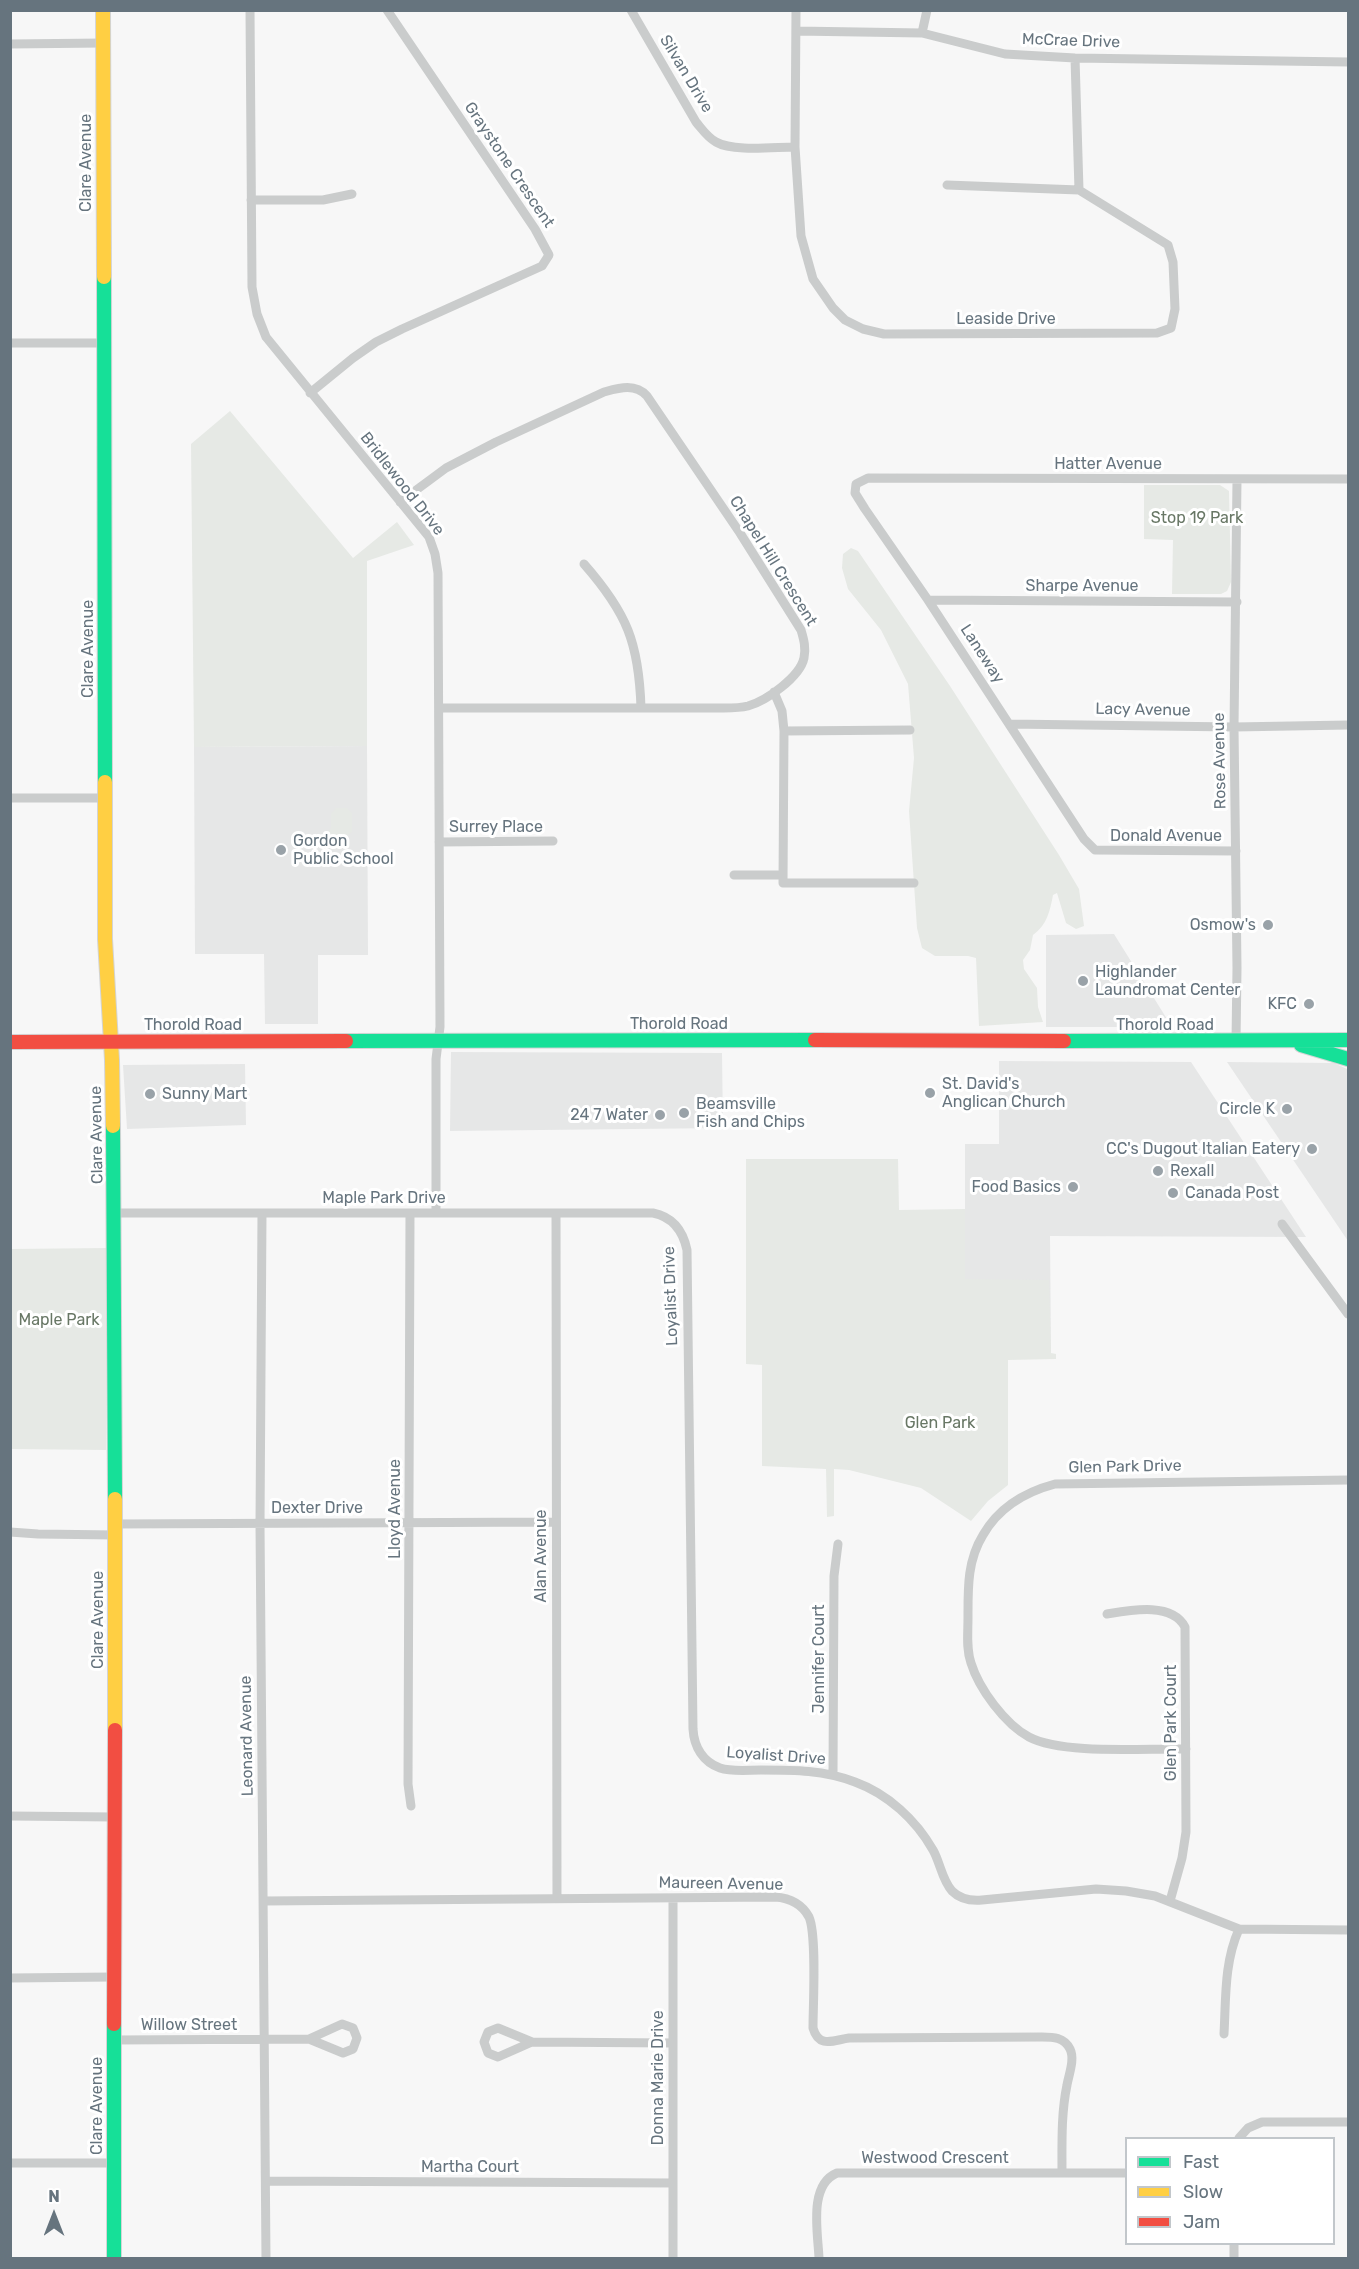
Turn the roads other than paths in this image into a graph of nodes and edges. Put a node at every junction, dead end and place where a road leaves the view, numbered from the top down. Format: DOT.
graph roads {
  1 [pos="103,10"];
  2 [pos="250,10"];
  3 [pos="387,10"];
  4 [pos="631,10"];
  5 [pos="796,10"];
  6 [pos="927,10"];
  7 [pos="795,31"];
  8 [pos="922,33"];
  9 [pos="103,43"];
  10 [pos="10,44"];
  11 [pos="1075,58"];
  12 [pos="1348,62"];
  13 [pos="795,147"];
  14 [pos="947,185"];
  15 [pos="1078,190"];
  16 [pos="352,194"];
  17 [pos="251,200"];
  18 [pos="10,343"];
  19 [pos="103,343"];
  20 [pos="310,393"];
  21 [pos="868,478"];
  22 [pos="1348,479"];
  23 [pos="1236,480"];
  24 [pos="400,502"];
  25 [pos="585,564"];
  26 [pos="928,600"];
  27 [pos="1236,602"];
  28 [pos="774,692"];
  29 [pos="440,708"];
  30 [pos="641,708"];
  31 [pos="1009,724"];
  32 [pos="1348,725"];
  33 [pos="1234,727"];
  34 [pos="910,730"];
  35 [pos="784,731"];
  36 [pos="10,798"];
  37 [pos="104,798"];
  38 [pos="553,841"];
  39 [pos="439,842"];
  40 [pos="1095,850"];
  41 [pos="1236,851"];
  42 [pos="734,875"];
  43 [pos="783,875"];
  44 [pos="914,883"];
  45 [pos="1348,1040"];
  46 [pos="111,1041"];
  47 [pos="438,1041"];
  48 [pos="1236,1041"];
  49 [pos="1287,1041"];
  50 [pos="10,1042"];
  51 [pos="1348,1059"];
  52 [pos="115,1213"];
  53 [pos="262,1213"];
  54 [pos="410,1213"];
  55 [pos="436,1213"];
  56 [pos="556,1213"];
  57 [pos="653,1214"];
  58 [pos="1282,1224"];
  59 [pos="1348,1314"];
  60 [pos="1348,1480"];
  61 [pos="556,1522"];
  62 [pos="410,1523"];
  63 [pos="260,1524"];
  64 [pos="115,1529"];
  65 [pos="10,1532"];
  66 [pos="838,1544"];
  67 [pos="1107,1614"];
  68 [pos="1186,1749"];
  69 [pos="833,1775"];
  70 [pos="411,1806"];
  71 [pos="10,1816"];
  72 [pos="114,1817"];
  73 [pos="557,1898"];
  74 [pos="673,1898"];
  75 [pos="264,1900"];
  76 [pos="1170,1901"];
  77 [pos="1239,1929"];
  78 [pos="1348,1930"];
  79 [pos="113,1977"];
  80 [pos="10,1978"];
  81 [pos="1224,2034"];
  82 [pos="265,2039"];
  83 [pos="309,2039"];
  84 [pos="114,2040"];
  85 [pos="532,2042"];
  86 [pos="673,2043"];
  87 [pos="1348,2122"];
  88 [pos="1241,2137"];
  89 [pos="10,2163"];
  90 [pos="114,2163"];
  91 [pos="1062,2173"];
  92 [pos="1125,2173"];
  93 [pos="266,2181"];
  94 [pos="673,2183"];
  95 [pos="114,2259"];
  96 [pos="266,2259"];
  97 [pos="673,2259"];
  98 [pos="819,2259"];
  1 -- 9 [label="street, Clare Avenue"];
  2 -- 17 [label="street, Bridlewood Drive"];
  3 -- 20 [label="street, Graystone Crescent"];
  4 -- 13 [label="street, Silvan Drive"];
  5 -- 7 [label="street, Leaside Drive"];
  6 -- 8 [label="street"];
  7 -- 8 [label="street, McCrae Drive"];
  7 -- 13 [label="street, Leaside Drive"];
  8 -- 11 [label="street, McCrae Drive"];
  9 -- 10 [label="street"];
  9 -- 19 [label="street, Clare Avenue"];
  11 -- 12 [label="street, McCrae Drive"];
  11 -- 15 [label="street"];
  13 -- 15 [label="street, Leaside Drive"];
  14 -- 15 [label="street"];
  16 -- 17 [label="street"];
  17 -- 20 [label="street, Bridlewood Drive"];
  18 -- 19 [label="street"];
  19 -- 37 [label="street, Clare Avenue"];
  20 -- 24 [label="street, Bridlewood Drive"];
  21 -- 23 [label="street, Hatter Avenue"];
  21 -- 26 [label="street, Laneway"];
  22 -- 23 [label="street, Hatter Avenue"];
  23 -- 27 [label="street, Rose Avenue"];
  24 -- 28 [label="street, Chapel Hill Crescent"];
  24 -- 29 [label="street, Bridlewood Drive"];
  25 -- 30 [label="street"];
  26 -- 27 [label="street, Sharpe Avenue"];
  26 -- 31 [label="street, Laneway"];
  27 -- 33 [label="street, Rose Avenue"];
  28 -- 30 [label="street, Chapel Hill Crescent"];
  28 -- 35 [label="street"];
  29 -- 30 [label="street, Chapel Hill Crescent"];
  29 -- 39 [label="street, Bridlewood Drive"];
  31 -- 33 [label="street, Lacy Avenue"];
  31 -- 40 [label="street, Laneway"];
  32 -- 33 [label="street, Lacy Avenue"];
  33 -- 41 [label="street, Rose Avenue"];
  34 -- 35 [label="street"];
  35 -- 43 [label="street"];
  36 -- 37 [label="street"];
  37 -- 46 [label="street, Clare Avenue"];
  38 -- 39 [label="street, Surrey Place"];
  39 -- 47 [label="street, Bridlewood Drive"];
  40 -- 41 [label="street, Donald Avenue"];
  41 -- 48 [label="street, Rose Avenue"];
  42 -- 43 [label="street"];
  43 -- 44 [label="street"];
  45 -- 49 [label="street, Thorold Road"];
  46 -- 47 [label="street, Thorold Road"];
  46 -- 50 [label="street, Thorold Road"];
  46 -- 52 [label="street, Clare Avenue"];
  47 -- 48 [label="street, Thorold Road"];
  47 -- 55 [label="street"];
  48 -- 49 [label="street, Thorold Road"];
  49 -- 51 [label="street"];
  52 -- 53 [label="street, Maple Park Drive"];
  52 -- 64 [label="street, Clare Avenue"];
  53 -- 54 [label="street, Maple Park Drive"];
  53 -- 63 [label="street, Leonard Avenue"];
  54 -- 55 [label="street, Maple Park Drive"];
  54 -- 62 [label="street, Lloyd Avenue"];
  55 -- 56 [label="street, Maple Park Drive"];
  56 -- 57 [label="street, Maple Park Drive"];
  56 -- 61 [label="street, Alan Avenue"];
  57 -- 69 [label="street, Loyalist Drive"];
  58 -- 59 [label="street"];
  60 -- 68 [label="street, Glen Park Drive"];
  61 -- 62 [label="street, Dexter Drive"];
  61 -- 73 [label="street, Alan Avenue"];
  62 -- 63 [label="street, Dexter Drive"];
  62 -- 70 [label="street, Lloyd Avenue"];
  63 -- 64 [label="street, Dexter Drive"];
  63 -- 75 [label="street, Leonard Avenue"];
  64 -- 65 [label="street, Dexter Drive"];
  64 -- 72 [label="street, Clare Avenue"];
  66 -- 69 [label="street, Jennifer Court"];
  67 -- 68 [label="street, Glen Park Court"];
  68 -- 76 [label="street, Glen Park Court"];
  69 -- 76 [label="street, Loyalist Drive"];
  71 -- 72 [label="street"];
  72 -- 79 [label="street, Clare Avenue"];
  73 -- 74 [label="street, Maureen Avenue"];
  73 -- 75 [label="street, Maureen Avenue"];
  74 -- 86 [label="street, Donna Marie Drive"];
  74 -- 91 [label="street, Maureen Avenue"];
  75 -- 82 [label="street, Leonard Avenue"];
  76 -- 77 [label="street, Loyalist Drive"];
  77 -- 78 [label="street, Loyalist Drive"];
  77 -- 81 [label="street"];
  79 -- 80 [label="street"];
  79 -- 84 [label="street, Clare Avenue"];
  82 -- 83 [label="street, Willow Street"];
  82 -- 84 [label="street, Willow Street"];
  82 -- 93 [label="street, Leonard Avenue"];
  83 -- 83 [label="street"];
  84 -- 90 [label="street, Clare Avenue"];
  85 -- 85 [label="street"];
  85 -- 86 [label="street"];
  86 -- 94 [label="street, Donna Marie Drive"];
  87 -- 88 [label="street"];
  89 -- 90 [label="street"];
  90 -- 95 [label="street, Clare Avenue"];
  91 -- 92 [label="street, Westwood Crescent"];
  91 -- 98 [label="street, Westwood Crescent"];
  93 -- 94 [label="street, Martha Court"];
  93 -- 96 [label="street, Leonard Avenue"];
  94 -- 97 [label="street, Donna Marie Drive"];
}
